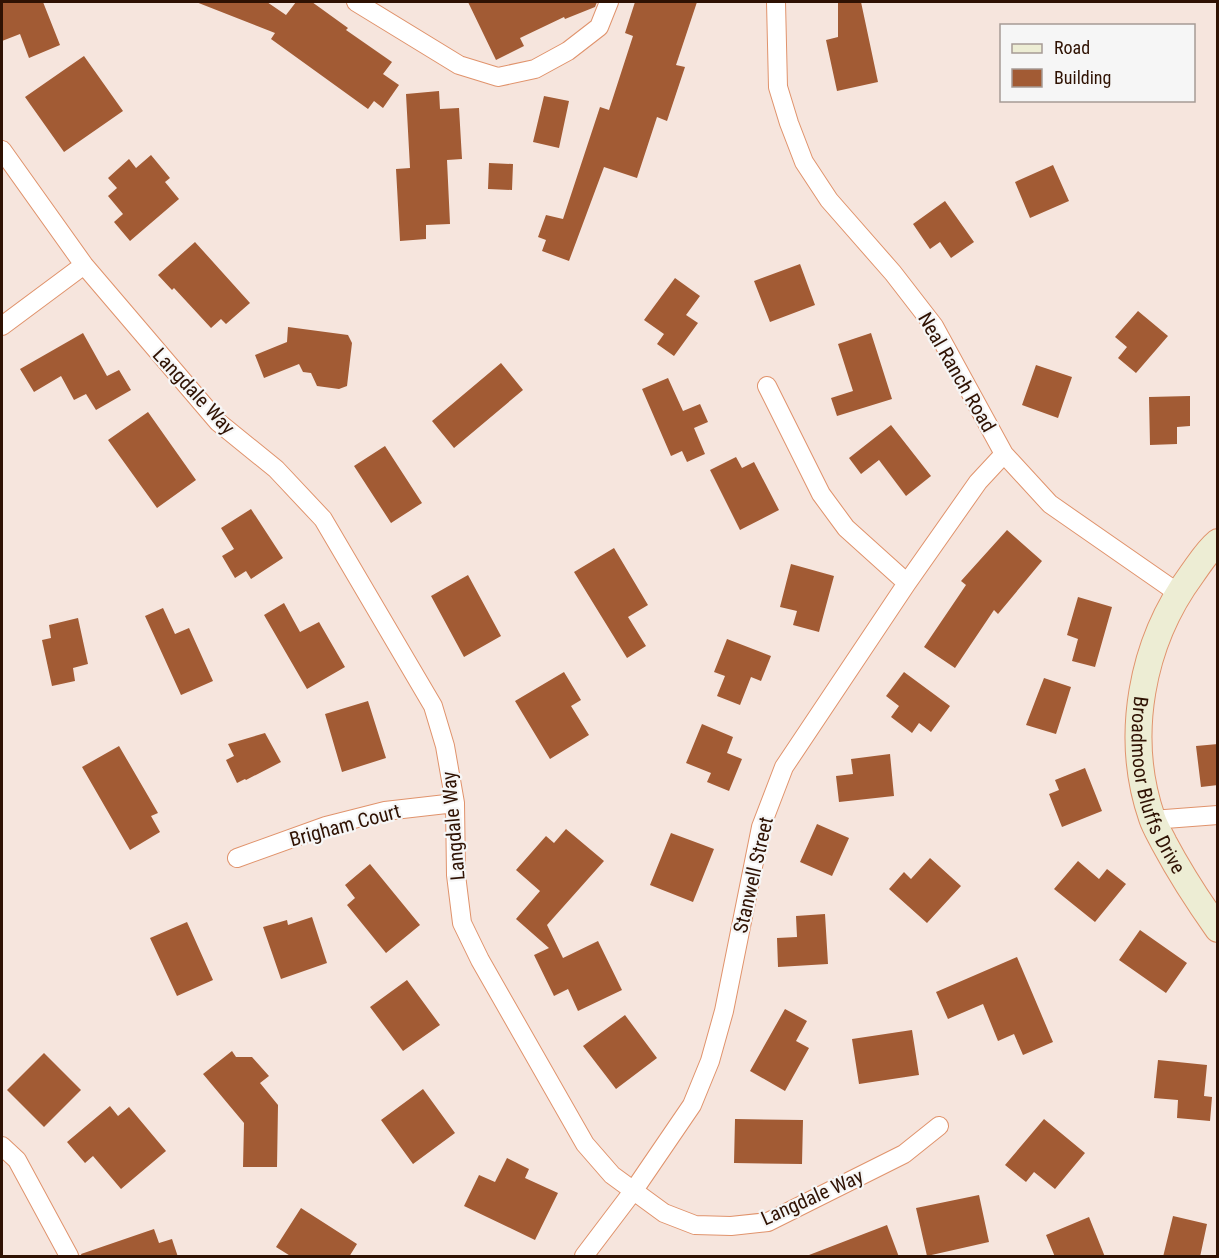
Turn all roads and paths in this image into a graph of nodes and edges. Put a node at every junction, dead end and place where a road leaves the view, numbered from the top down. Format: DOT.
graph roads {
  1 [pos="356,2"];
  2 [pos="609,2"];
  3 [pos="777,2"];
  4 [pos="2,150"];
  5 [pos="84,265"];
  6 [pos="2,326"];
  7 [pos="767,386"];
  8 [pos="1004,454"];
  9 [pos="1218,542"];
  10 [pos="907,583"];
  11 [pos="1178,593"];
  12 [pos="455,802"];
  13 [pos="1218,815"];
  14 [pos="1152,820"];
  15 [pos="237,858"];
  16 [pos="1218,928"];
  17 [pos="939,1126"];
  18 [pos="2,1146"];
  19 [pos="634,1190"];
  20 [pos="69,1257"];
  21 [pos="584,1257"];
  1 -- 2 [label="street"];
  3 -- 8 [label="street, Neal Ranch Road"];
  4 -- 5 [label="street, Langdale Way"];
  5 -- 6 [label="street"];
  5 -- 12 [label="street, Langdale Way"];
  7 -- 10 [label="street"];
  8 -- 10 [label="street, Stanwell Street"];
  8 -- 11 [label="street, Neal Ranch Road"];
  9 -- 11 [label="street, Broadmoor Bluffs Drive"];
  10 -- 19 [label="street, Stanwell Street"];
  11 -- 14 [label="street, Broadmoor Bluffs Drive"];
  12 -- 15 [label="street, Brigham Court"];
  12 -- 19 [label="street, Langdale Way"];
  13 -- 14 [label="street"];
  14 -- 16 [label="street, Broadmoor Bluffs Drive"];
  17 -- 19 [label="street, Langdale Way"];
  18 -- 20 [label="street"];
  19 -- 21 [label="street, Stanwell Street"];
}
